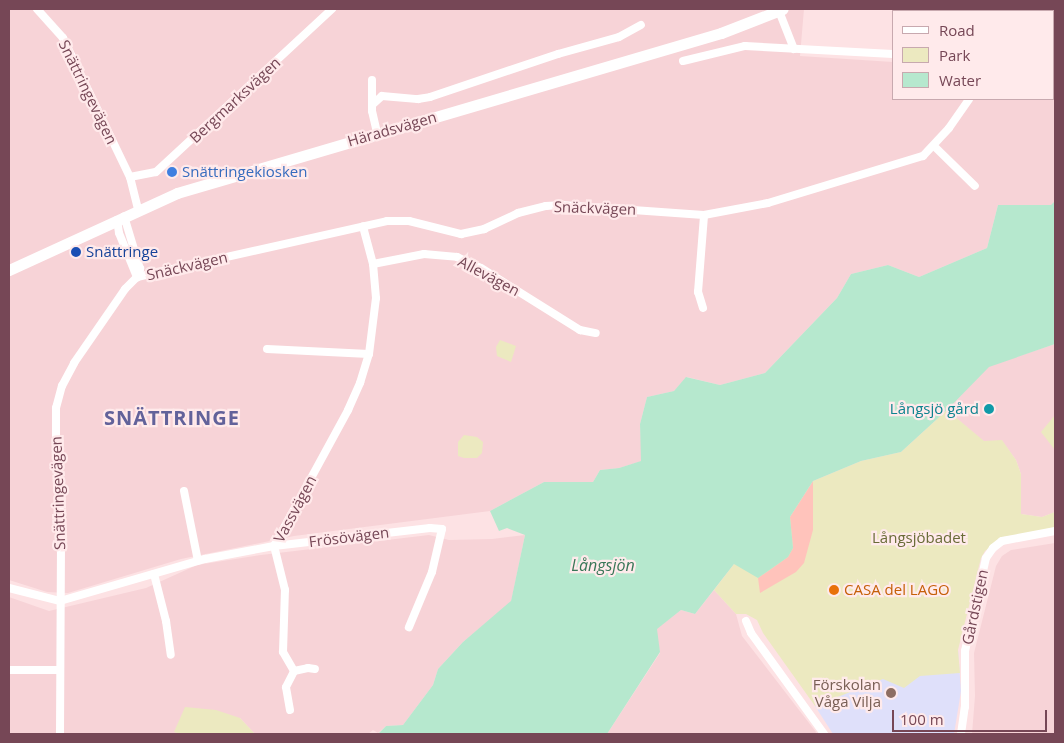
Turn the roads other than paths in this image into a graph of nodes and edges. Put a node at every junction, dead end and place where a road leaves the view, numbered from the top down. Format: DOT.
graph roads {
  1 [pos="37,9"];
  2 [pos="332,9"];
  3 [pos="781,10"];
  4 [pos="641,25"];
  5 [pos="794,49"];
  6 [pos="892,54"];
  7 [pos="683,61"];
  8 [pos="372,80"];
  9 [pos="968,100"];
  10 [pos="373,104"];
  11 [pos="377,133"];
  12 [pos="934,146"];
  13 [pos="130,177"];
  14 [pos="975,186"];
  15 [pos="138,209"];
  16 [pos="704,215"];
  17 [pos="121,218"];
  18 [pos="364,226"];
  19 [pos="373,264"];
  20 [pos="9,270"];
  21 [pos="137,277"];
  22 [pos="703,308"];
  23 [pos="596,333"];
  24 [pos="267,349"];
  25 [pos="369,354"];
  26 [pos="184,491"];
  27 [pos="1055,531"];
  28 [pos="274,546"];
  29 [pos="198,561"];
  30 [pos="154,574"];
  31 [pos="9,588"];
  32 [pos="60,601"];
  33 [pos="746,621"];
  34 [pos="409,627"];
  35 [pos="171,655"];
  36 [pos="315,669"];
  37 [pos="9,670"];
  38 [pos="60,670"];
  39 [pos="294,671"];
  40 [pos="290,710"];
  41 [pos="60,734"];
  42 [pos="824,734"];
  43 [pos="961,734"];
  1 -- 13 [label="street, Snättringevägen"];
  2 -- 13 [label="street, Bergmarksvägen"];
  3 -- 5 [label="street"];
  3 -- 11 [label="street, Häradsvägen"];
  4 -- 10 [label="street, Häradsvägen"];
  5 -- 6 [label="street"];
  5 -- 7 [label="street"];
  8 -- 10 [label="street"];
  9 -- 12 [label="street, Snäckvägen"];
  10 -- 11 [label="street"];
  11 -- 15 [label="street, Häradsvägen"];
  12 -- 14 [label="street"];
  12 -- 16 [label="street, Snäckvägen"];
  13 -- 15 [label="street, Snättringevägen"];
  15 -- 17 [label="street, Häradsvägen"];
  16 -- 18 [label="street, Snäckvägen"];
  16 -- 22 [label="street"];
  17 -- 20 [label="street, Häradsvägen"];
  17 -- 21 [label="street"];
  18 -- 19 [label="street, Vassvägen"];
  18 -- 21 [label="street, Snäckvägen"];
  19 -- 23 [label="street, Allevägen"];
  19 -- 25 [label="street, Vassvägen"];
  21 -- 32 [label="street, Snättringevägen"];
  24 -- 25 [label="street"];
  25 -- 28 [label="street, Vassvägen"];
  26 -- 29 [label="street"];
  27 -- 43 [label="street, Gårdstigen"];
  28 -- 29 [label="street, Frösövägen"];
  28 -- 34 [label="street, Frösövägen"];
  28 -- 39 [label="street, Vassvägen"];
  29 -- 30 [label="street, Frösövägen"];
  30 -- 32 [label="street, Frösövägen"];
  30 -- 35 [label="street"];
  31 -- 32 [label="street"];
  32 -- 38 [label="street, Snättringevägen"];
  33 -- 42 [label="street"];
  36 -- 39 [label="street"];
  37 -- 38 [label="street"];
  38 -- 41 [label="street, Snättringevägen"];
  39 -- 40 [label="street"];
}
